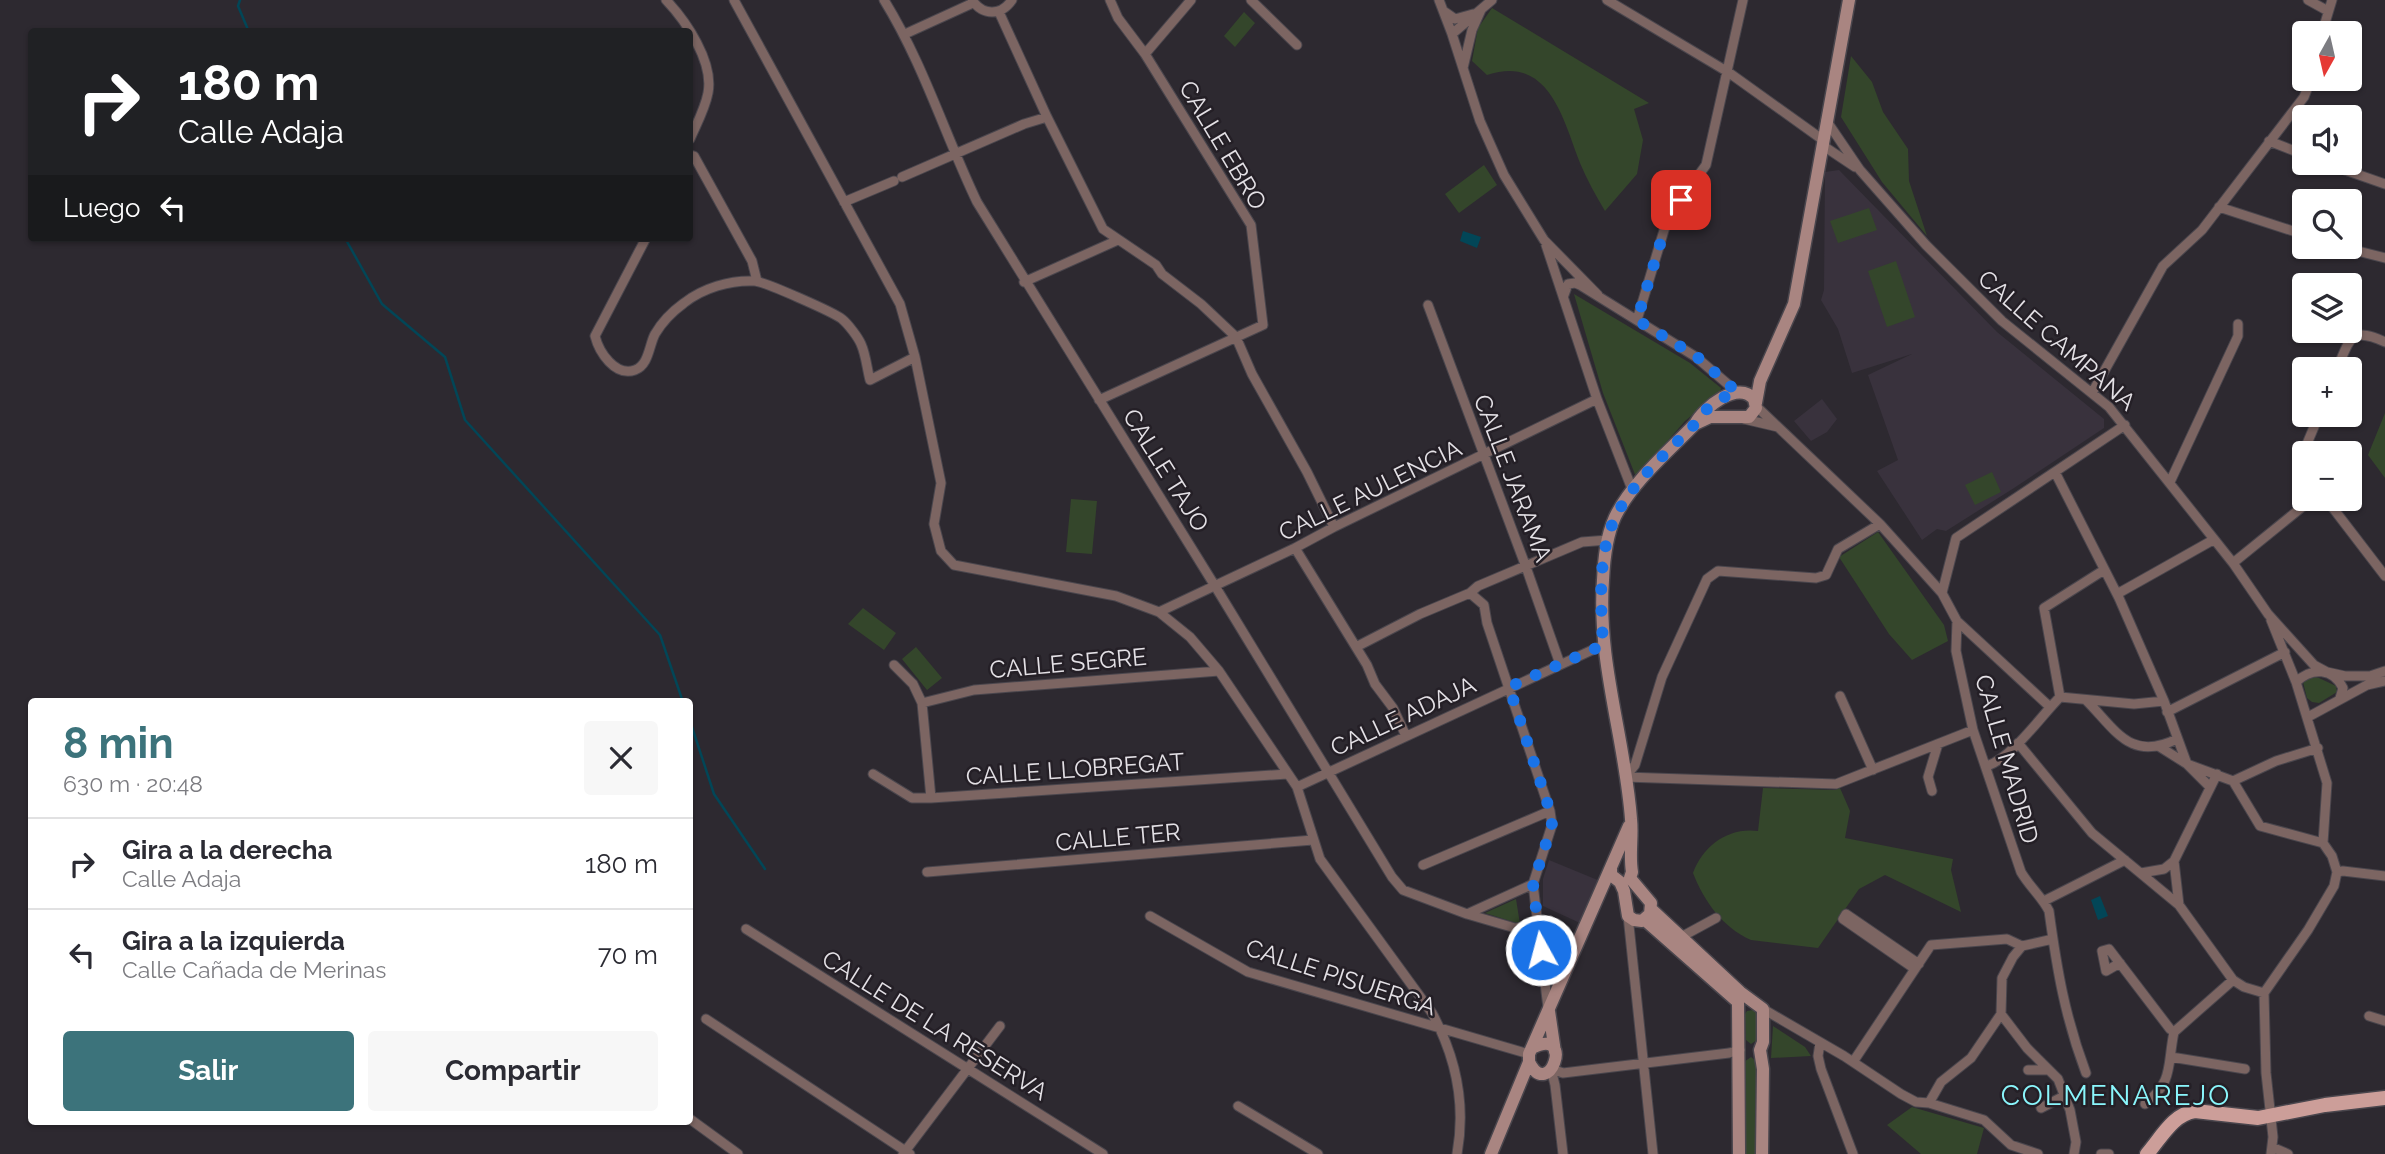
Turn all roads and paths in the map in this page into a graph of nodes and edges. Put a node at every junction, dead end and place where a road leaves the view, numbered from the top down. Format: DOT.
graph roads {
  1 [pos="666,0"];
  2 [pos="734,0"];
  3 [pos="884,0"];
  4 [pos="1012,0"];
  5 [pos="1110,0"];
  6 [pos="1191,0"];
  7 [pos="1251,0"];
  8 [pos="1439,0"];
  9 [pos="1607,0"];
  10 [pos="1743,0"];
  11 [pos="1849,0"];
  12 [pos="2308,0"];
  13 [pos="2332,0"];
  14 [pos="973,1"];
  15 [pos="1487,3"];
  16 [pos="1622,4"];
  17 [pos="2328,11"];
  18 [pos="999,12"];
  19 [pos="1445,12"];
  20 [pos="2325,21"];
  21 [pos="688,28"];
  22 [pos="1472,30"];
  23 [pos="905,34"];
  24 [pos="1452,34"];
  25 [pos="693,35"];
  26 [pos="1297,45"];
  27 [pos="1145,54"];
  28 [pos="1463,69"];
  29 [pos="1728,72"];
  30 [pos="2306,91"];
  31 [pos="1047,117"];
  32 [pos="1826,120"];
  33 [pos="693,132"];
  34 [pos="2269,141"];
  35 [pos="1822,143"];
  36 [pos="2292,150"];
  37 [pos="954,154"];
  38 [pos="693,156"];
  39 [pos="1860,170"];
  40 [pos="2359,175"];
  41 [pos="2385,184"];
  42 [pos="844,202"];
  43 [pos="2219,207"];
  44 [pos="2292,231"];
  45 [pos="1118,240"];
  46 [pos="1544,240"];
  47 [pos="644,242"];
  48 [pos="2362,252"];
  49 [pos="2385,258"];
  50 [pos="757,281"];
  51 [pos="1024,282"];
  52 [pos="1564,295"];
  53 [pos="1598,295"];
  54 [pos="1428,305"];
  55 [pos="1637,320"];
  56 [pos="2238,324"];
  57 [pos="1236,337"];
  58 [pos="2385,342"];
  59 [pos="915,357"];
  60 [pos="2343,357"];
  61 [pos="1760,381"];
  62 [pos="1737,393"];
  63 [pos="2092,393"];
  64 [pos="1597,399"];
  65 [pos="1099,400"];
  66 [pos="1756,405"];
  67 [pos="1736,418"];
  68 [pos="1695,424"];
  69 [pos="2125,425"];
  70 [pos="1780,428"];
  71 [pos="1484,455"];
  72 [pos="2055,472"];
  73 [pos="2170,482"];
  74 [pos="1634,489"];
  75 [pos="2297,511"];
  76 [pos="2335,511"];
  77 [pos="1880,524"];
  78 [pos="1334,527"];
  79 [pos="2213,540"];
  80 [pos="1608,541"];
  81 [pos="1295,548"];
  82 [pos="2233,564"];
  83 [pos="1526,566"];
  84 [pos="2104,570"];
  85 [pos="2385,576"];
  86 [pos="1215,586"];
  87 [pos="1470,593"];
  88 [pos="1942,593"];
  89 [pos="2117,594"];
  90 [pos="1158,612"];
  91 [pos="2268,614"];
  92 [pos="1957,621"];
  93 [pos="1603,645"];
  94 [pos="1356,647"];
  95 [pos="2285,652"];
  96 [pos="1560,664"];
  97 [pos="894,665"];
  98 [pos="1219,671"];
  99 [pos="2385,671"];
  100 [pos="2327,672"];
  101 [pos="2385,681"];
  102 [pos="2297,682"];
  103 [pos="1509,687"];
  104 [pos="1840,696"];
  105 [pos="2060,697"];
  106 [pos="2340,698"];
  107 [pos="2086,700"];
  108 [pos="2164,701"];
  109 [pos="922,704"];
  110 [pos="2050,707"];
  111 [pos="2167,712"];
  112 [pos="2308,717"];
  113 [pos="1973,730"];
  114 [pos="1406,736"];
  115 [pos="2177,739"];
  116 [pos="2018,743"];
  117 [pos="1938,744"];
  118 [pos="2160,747"];
  119 [pos="2318,748"];
  120 [pos="2187,764"];
  121 [pos="1987,766"];
  122 [pos="1873,769"];
  123 [pos="1329,773"];
  124 [pos="873,774"];
  125 [pos="1287,774"];
  126 [pos="2217,774"];
  127 [pos="1625,777"];
  128 [pos="2234,781"];
  129 [pos="2210,787"];
  130 [pos="1297,788"];
  131 [pos="1932,791"];
  132 [pos="931,798"];
  133 [pos="1550,811"];
  134 [pos="1631,819"];
  135 [pos="1313,841"];
  136 [pos="2323,843"];
  137 [pos="2125,860"];
  138 [pos="2174,861"];
  139 [pos="1423,865"];
  140 [pos="927,872"];
  141 [pos="2337,872"];
  142 [pos="1620,873"];
  143 [pos="2141,873"];
  144 [pos="2385,876"];
  145 [pos="1533,884"];
  146 [pos="1643,896"];
  147 [pos="2044,901"];
  148 [pos="2179,905"];
  149 [pos="1627,910"];
  150 [pos="1467,914"];
  151 [pos="1648,915"];
  152 [pos="1150,916"];
  153 [pos="1716,918"];
  154 [pos="1538,926"];
  155 [pos="746,929"];
  156 [pos="1681,937"];
  157 [pos="2053,939"];
  158 [pos="2022,946"];
  159 [pos="2120,963"];
  160 [pos="1917,966"];
  161 [pos="2233,980"];
  162 [pos="2264,993"];
  163 [pos="1761,1007"];
  164 [pos="1740,1008"];
  165 [pos="1548,1009"];
  166 [pos="2001,1014"];
  167 [pos="2369,1016"];
  168 [pos="706,1019"];
  169 [pos="2385,1021"];
  170 [pos="1000,1026"];
  171 [pos="1440,1028"];
  172 [pos="2174,1032"];
  173 [pos="1820,1044"];
  174 [pos="1740,1050"];
  175 [pos="1760,1050"];
  176 [pos="1555,1052"];
  177 [pos="1530,1054"];
  178 [pos="2171,1057"];
  179 [pos="1853,1062"];
  180 [pos="1643,1064"];
  181 [pos="967,1068"];
  182 [pos="2245,1069"];
  183 [pos="1549,1070"];
  184 [pos="2028,1070"];
  185 [pos="2048,1070"];
  186 [pos="2086,1073"];
  187 [pos="1517,1090"];
  188 [pos="2066,1096"];
  189 [pos="2385,1098"];
  190 [pos="1929,1103"];
  191 [pos="2145,1104"];
  192 [pos="1238,1106"];
  193 [pos="2041,1108"];
  194 [pos="2270,1116"];
  195 [pos="693,1121"];
  196 [pos="2272,1150"];
  197 [pos="906,1153"];
  198 [pos="1457,1153"];
  199 [pos="738,1154"];
  200 [pos="1103,1154"];
  201 [pos="1318,1154"];
  202 [pos="1491,1154"];
  203 [pos="1563,1154"];
  204 [pos="1653,1154"];
  205 [pos="1739,1154"];
  206 [pos="1762,1154"];
  207 [pos="1853,1154"];
  208 [pos="2038,1154"];
  209 [pos="2074,1154"];
  210 [pos="2147,1154"];
  211 [pos="2288,1154"];
  1 -- 21 [label="street"];
  2 -- 42 [label="street"];
  3 -- 23 [label="street, CALLE TAJO"];
  4 -- 18 [label="street"];
  5 -- 27 [label="street, CALLE EBRO"];
  6 -- 27 [label="street"];
  7 -- 26 [label="street"];
  8 -- 19 [label="street"];
  9 -- 16 [label="street"];
  10 -- 29 [label="street"];
  11 -- 32 [label="street"];
  12 -- 17 [label="street"];
  13 -- 17 [label="street"];
  14 -- 18 [label="street"];
  14 -- 23 [label="street"];
  15 -- 19 [label="street"];
  15 -- 22 [label="street"];
  15 -- 24 [label="street"];
  16 -- 29 [label="street"];
  17 -- 20 [label="street"];
  18 -- 31 [label="street"];
  19 -- 24 [label="street"];
  22 -- 24 [label="street"];
  22 -- 28 [label="street"];
  23 -- 37 [label="street, CALLE TAJO"];
  24 -- 28 [label="street"];
  25 -- 33 [label="street"];
  27 -- 57 [label="street, CALLE EBRO"];
  28 -- 46 [label="street"];
  29 -- 35 [label="street"];
  29 -- 55 [label="street"];
  30 -- 34 [label="street"];
  31 -- 37 [label="street"];
  31 -- 45 [label="street"];
  32 -- 35 [label="street"];
  32 -- 39 [label="street"];
  34 -- 36 [label="street"];
  34 -- 43 [label="street"];
  35 -- 39 [label="street"];
  35 -- 61 [label="street"];
  37 -- 42 [label="street"];
  37 -- 51 [label="street, CALLE TAJO"];
  38 -- 50 [label="street"];
  39 -- 63 [label="street, CALLE CAMPANA"];
  40 -- 41 [label="street"];
  42 -- 59 [label="street"];
  43 -- 44 [label="street"];
  43 -- 63 [label="street"];
  45 -- 51 [label="street"];
  45 -- 57 [label="street"];
  46 -- 52 [label="street"];
  46 -- 53 [label="street"];
  47 -- 50 [label="street"];
  48 -- 49 [label="street"];
  50 -- 59 [label="street"];
  51 -- 65 [label="street, CALLE TAJO"];
  52 -- 53 [label="street"];
  52 -- 64 [label="street"];
  53 -- 55 [label="street"];
  54 -- 71 [label="street, CALLE JARAMA"];
  55 -- 62 [label="street"];
  56 -- 73 [label="street"];
  57 -- 65 [label="street"];
  57 -- 78 [label="street"];
  58 -- 60 [label="street"];
  59 -- 90 [label="street"];
  61 -- 62 [label="street"];
  61 -- 66 [label="street"];
  62 -- 66 [label="street"];
  62 -- 67 [label="street"];
  62 -- 68 [label="street"];
  63 -- 69 [label="street, CALLE CAMPANA"];
  64 -- 71 [label="street, CALLE AULENCIA"];
  64 -- 74 [label="street"];
  65 -- 86 [label="street, CALLE TAJO"];
  66 -- 67 [label="street"];
  66 -- 70 [label="street, CALLE MADRID"];
  67 -- 68 [label="street"];
  67 -- 70 [label="street"];
  68 -- 74 [label="street"];
  69 -- 72 [label="street"];
  69 -- 73 [label="street, CALLE CAMPANA"];
  70 -- 77 [label="street, CALLE MADRID"];
  71 -- 78 [label="street, CALLE AULENCIA"];
  71 -- 83 [label="street, CALLE JARAMA"];
  72 -- 84 [label="street"];
  72 -- 88 [label="street"];
  73 -- 79 [label="street, CALLE CAMPANA"];
  74 -- 80 [label="street"];
  75 -- 82 [label="street"];
  76 -- 85 [label="street"];
  77 -- 88 [label="street, CALLE MADRID"];
  77 -- 127 [label="street"];
  78 -- 81 [label="street, CALLE AULENCIA"];
  79 -- 82 [label="street, CALLE CAMPANA"];
  79 -- 89 [label="street"];
  80 -- 83 [label="street"];
  80 -- 93 [label="street"];
  81 -- 86 [label="street, CALLE AULENCIA"];
  81 -- 94 [label="street"];
  82 -- 91 [label="street, CALLE CAMPANA"];
  83 -- 87 [label="street"];
  83 -- 96 [label="street, CALLE JARAMA"];
  84 -- 89 [label="street"];
  84 -- 105 [label="street"];
  86 -- 90 [label="street, CALLE AULENCIA"];
  86 -- 123 [label="street, CALLE TAJO"];
  87 -- 94 [label="street"];
  87 -- 103 [label="street"];
  88 -- 92 [label="street, CALLE MADRID"];
  89 -- 108 [label="street"];
  90 -- 98 [label="street"];
  91 -- 95 [label="street"];
  91 -- 100 [label="street"];
  92 -- 110 [label="street"];
  92 -- 113 [label="street, CALLE MADRID"];
  93 -- 96 [label="street, CALLE ADAJA"];
  93 -- 127 [label="street"];
  94 -- 114 [label="street"];
  95 -- 102 [label="street"];
  95 -- 111 [label="street"];
  96 -- 103 [label="street, CALLE ADAJA"];
  97 -- 109 [label="street"];
  98 -- 109 [label="street, CALLE SEGRE"];
  98 -- 125 [label="street"];
  99 -- 100 [label="street"];
  100 -- 102 [label="street"];
  100 -- 106 [label="street"];
  101 -- 106 [label="street"];
  102 -- 112 [label="street"];
  103 -- 114 [label="street, CALLE ADAJA"];
  103 -- 133 [label="street"];
  104 -- 122 [label="street"];
  105 -- 107 [label="street"];
  105 -- 110 [label="street"];
  106 -- 112 [label="street"];
  107 -- 108 [label="street"];
  107 -- 118 [label="street"];
  108 -- 111 [label="street"];
  109 -- 132 [label="street"];
  110 -- 116 [label="street"];
  111 -- 115 [label="street"];
  112 -- 119 [label="street"];
  113 -- 117 [label="street"];
  113 -- 121 [label="street, CALLE MADRID"];
  114 -- 123 [label="street, CALLE ADAJA"];
  115 -- 118 [label="street"];
  115 -- 120 [label="street"];
  116 -- 121 [label="street"];
  116 -- 137 [label="street"];
  117 -- 122 [label="street"];
  117 -- 131 [label="street"];
  118 -- 120 [label="street"];
  119 -- 128 [label="street"];
  119 -- 136 [label="street"];
  120 -- 126 [label="street"];
  120 -- 129 [label="street"];
  121 -- 147 [label="street, CALLE MADRID"];
  122 -- 127 [label="street"];
  123 -- 130 [label="street, CALLE ADAJA"];
  123 -- 150 [label="street, CALLE TAJO"];
  124 -- 132 [label="street, CALLE LLOBREGAT"];
  125 -- 130 [label="street"];
  125 -- 132 [label="street, CALLE LLOBREGAT"];
  126 -- 128 [label="street"];
  126 -- 129 [label="street"];
  127 -- 134 [label="street"];
  128 -- 136 [label="street"];
  129 -- 138 [label="street"];
  130 -- 135 [label="street"];
  133 -- 139 [label="street"];
  133 -- 145 [label="street"];
  134 -- 142 [label="street"];
  134 -- 142 [label="street"];
  135 -- 140 [label="street, CALLE TER"];
  135 -- 171 [label="street"];
  136 -- 141 [label="street"];
  137 -- 143 [label="street"];
  137 -- 147 [label="street"];
  138 -- 143 [label="street"];
  138 -- 148 [label="street"];
  141 -- 144 [label="street"];
  141 -- 162 [label="street"];
  142 -- 146 [label="street"];
  142 -- 149 [label="street"];
  142 -- 165 [label="street"];
  143 -- 148 [label="street"];
  145 -- 150 [label="street"];
  145 -- 154 [label="street"];
  146 -- 149 [label="street"];
  146 -- 151 [label="street"];
  147 -- 157 [label="street, CALLE MADRID"];
  148 -- 161 [label="street"];
  149 -- 151 [label="street"];
  149 -- 180 [label="street"];
  150 -- 154 [label="street, CALLE TAJO"];
  151 -- 156 [label="street"];
  151 -- 164 [label="street"];
  152 -- 171 [label="street, CALLE PISUERGA"];
  153 -- 156 [label="street"];
  154 -- 165 [label="street"];
  155 -- 181 [label="street, CALLE DE LA RESERVA"];
  156 -- 163 [label="street"];
  157 -- 158 [label="street"];
  157 -- 186 [label="street, CALLE MADRID"];
  158 -- 160 [label="street"];
  158 -- 166 [label="street"];
  159 -- 172 [label="street"];
  160 -- 160 [label="street"];
  160 -- 179 [label="street"];
  161 -- 162 [label="street"];
  161 -- 172 [label="street"];
  162 -- 194 [label="street"];
  163 -- 164 [label="street"];
  163 -- 173 [label="street"];
  163 -- 175 [label="street"];
  164 -- 174 [label="street"];
  165 -- 176 [label="street"];
  165 -- 177 [label="street"];
  166 -- 185 [label="street"];
  166 -- 190 [label="street"];
  167 -- 169 [label="street"];
  168 -- 197 [label="street"];
  170 -- 181 [label="street"];
  171 -- 177 [label="street, CALLE PISUERGA"];
  171 -- 198 [label="street"];
  172 -- 178 [label="street"];
  173 -- 179 [label="street"];
  173 -- 207 [label="street"];
  174 -- 175 [label="street"];
  174 -- 180 [label="street"];
  174 -- 205 [label="street"];
  175 -- 206 [label="street"];
  176 -- 177 [label="street"];
  176 -- 183 [label="street"];
  177 -- 183 [label="street"];
  177 -- 187 [label="street"];
  178 -- 182 [label="street"];
  178 -- 191 [label="street"];
  179 -- 190 [label="street"];
  180 -- 183 [label="street"];
  180 -- 204 [label="street"];
  181 -- 197 [label="street"];
  181 -- 200 [label="street, CALLE DE LA RESERVA"];
  183 -- 187 [label="street"];
  183 -- 203 [label="street"];
  184 -- 185 [label="street"];
  185 -- 188 [label="street"];
  187 -- 202 [label="street"];
  188 -- 193 [label="street"];
  188 -- 209 [label="street"];
  189 -- 194 [label="main road"];
  190 -- 208 [label="street"];
  192 -- 201 [label="street"];
  194 -- 196 [label="street"];
  194 -- 210 [label="main road"];
  195 -- 199 [label="street"];
  196 -- 211 [label="street"];
}
